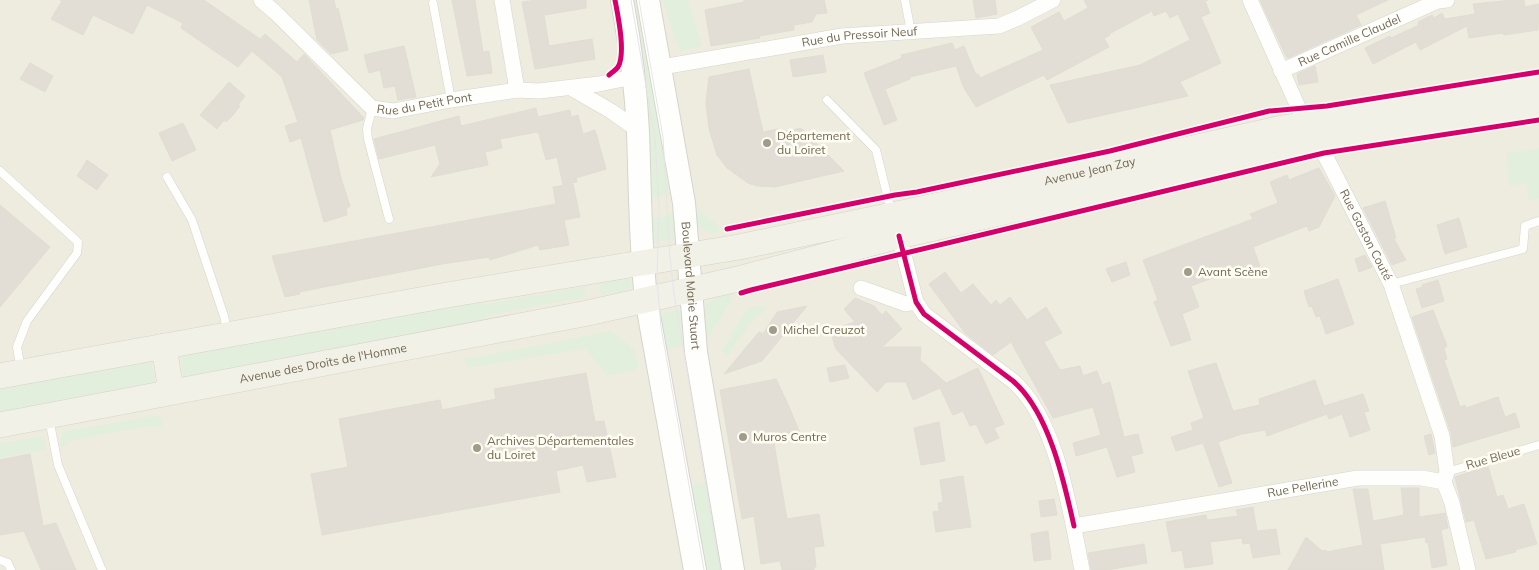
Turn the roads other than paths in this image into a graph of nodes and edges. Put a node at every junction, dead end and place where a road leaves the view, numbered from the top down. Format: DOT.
graph roads {
  1 [pos="261,0"];
  2 [pos="502,0"];
  3 [pos="622,0"];
  4 [pos="648,0"];
  5 [pos="905,0"];
  6 [pos="1053,0"];
  7 [pos="1250,0"];
  8 [pos="1447,0"];
  9 [pos="433,3"];
  10 [pos="911,32"];
  11 [pos="662,67"];
  12 [pos="1281,71"];
  13 [pos="633,77"];
  14 [pos="1539,87"];
  15 [pos="571,88"];
  16 [pos="518,90"];
  17 [pos="451,100"];
  18 [pos="826,100"];
  19 [pos="372,108"];
  20 [pos="1539,108"];
  21 [pos="638,130"];
  22 [pos="1313,133"];
  23 [pos="0,171"];
  24 [pos="167,177"];
  25 [pos="388,219"];
  26 [pos="1539,221"];
  27 [pos="896,226"];
  28 [pos="689,255"];
  29 [pos="642,263"];
  30 [pos="1391,284"];
  31 [pos="862,288"];
  32 [pos="691,289"];
  33 [pos="646,300"];
  34 [pos="916,302"];
  35 [pos="227,334"];
  36 [pos="164,346"];
  37 [pos="10,374"];
  38 [pos="172,395"];
  39 [pos="49,416"];
  40 [pos="0,425"];
  41 [pos="1539,445"];
  42 [pos="1446,477"];
  43 [pos="1074,526"];
  44 [pos="0,560"];
  45 [pos="11,570"];
  46 [pos="102,570"];
  47 [pos="695,570"];
  48 [pos="733,570"];
  49 [pos="1082,570"];
  50 [pos="1468,570"];
  1 -- 19 [label="street, Rue du Petit Pont"];
  2 -- 16 [label="street"];
  3 -- 13 [label="main road"];
  4 -- 11 [label="main road, Boulevard Marie Stuart"];
  5 -- 10 [label="lane"];
  6 -- 10 [label="street, Rue du Pressoir Neuf"];
  7 -- 12 [label="street, Rue Gaston Couté"];
  8 -- 12 [label="street, Rue Camille Claudel"];
  9 -- 17 [label="lane"];
  10 -- 11 [label="street, Rue du Pressoir Neuf"];
  11 -- 28 [label="main road, Boulevard Marie Stuart"];
  12 -- 22 [label="street, Rue Gaston Couté"];
  13 -- 15 [label="street, Rue du Petit Pont"];
  13 -- 21 [label="main road"];
  14 -- 22 [label="main road, Avenue Jean Zay"];
  15 -- 16 [label="street, Rue du Petit Pont"];
  15 -- 21 [label="street"];
  16 -- 17 [label="street, Rue du Petit Pont"];
  17 -- 19 [label="street, Rue du Petit Pont"];
  18 -- 27 [label="lane"];
  19 -- 25 [label="lane"];
  20 -- 22 [label="main road, Avenue Jean Zay"];
  21 -- 29 [label="main road"];
  22 -- 27 [label="main road, Avenue Jean Zay"];
  22 -- 30 [label="street, Rue Gaston Couté"];
  23 -- 37 [label="lane"];
  24 -- 35 [label="lane"];
  26 -- 30 [label="lane"];
  27 -- 28 [label="main road, Avenue Jean Zay"];
  27 -- 32 [label="main road, Avenue Jean Zay"];
  27 -- 34 [label="street"];
  28 -- 29 [label="main road, Avenue Jean Zay"];
  28 -- 32 [label="main road, Boulevard Marie Stuart"];
  29 -- 33 [label="main road"];
  29 -- 35 [label="main road"];
  30 -- 42 [label="street, Rue Gaston Couté"];
  31 -- 34 [label="street"];
  32 -- 33 [label="main road, Avenue Jean Zay"];
  32 -- 48 [label="main road, Boulevard Marie Stuart"];
  33 -- 38 [label="main road, Avenue des Droits de l'Homme"];
  33 -- 47 [label="main road"];
  34 -- 43 [label="street"];
  35 -- 36 [label="main road"];
  36 -- 37 [label="main road"];
  36 -- 38 [label="main road"];
  38 -- 39 [label="main road, Avenue des Droits de l'Homme"];
  39 -- 40 [label="main road, Avenue des Droits de l'Homme"];
  39 -- 46 [label="lane"];
  41 -- 42 [label="lane, Rue Bleue"];
  42 -- 43 [label="street, Rue Pellerine"];
  42 -- 50 [label="street"];
  43 -- 49 [label="street"];
  44 -- 45 [label="lane"];
}
